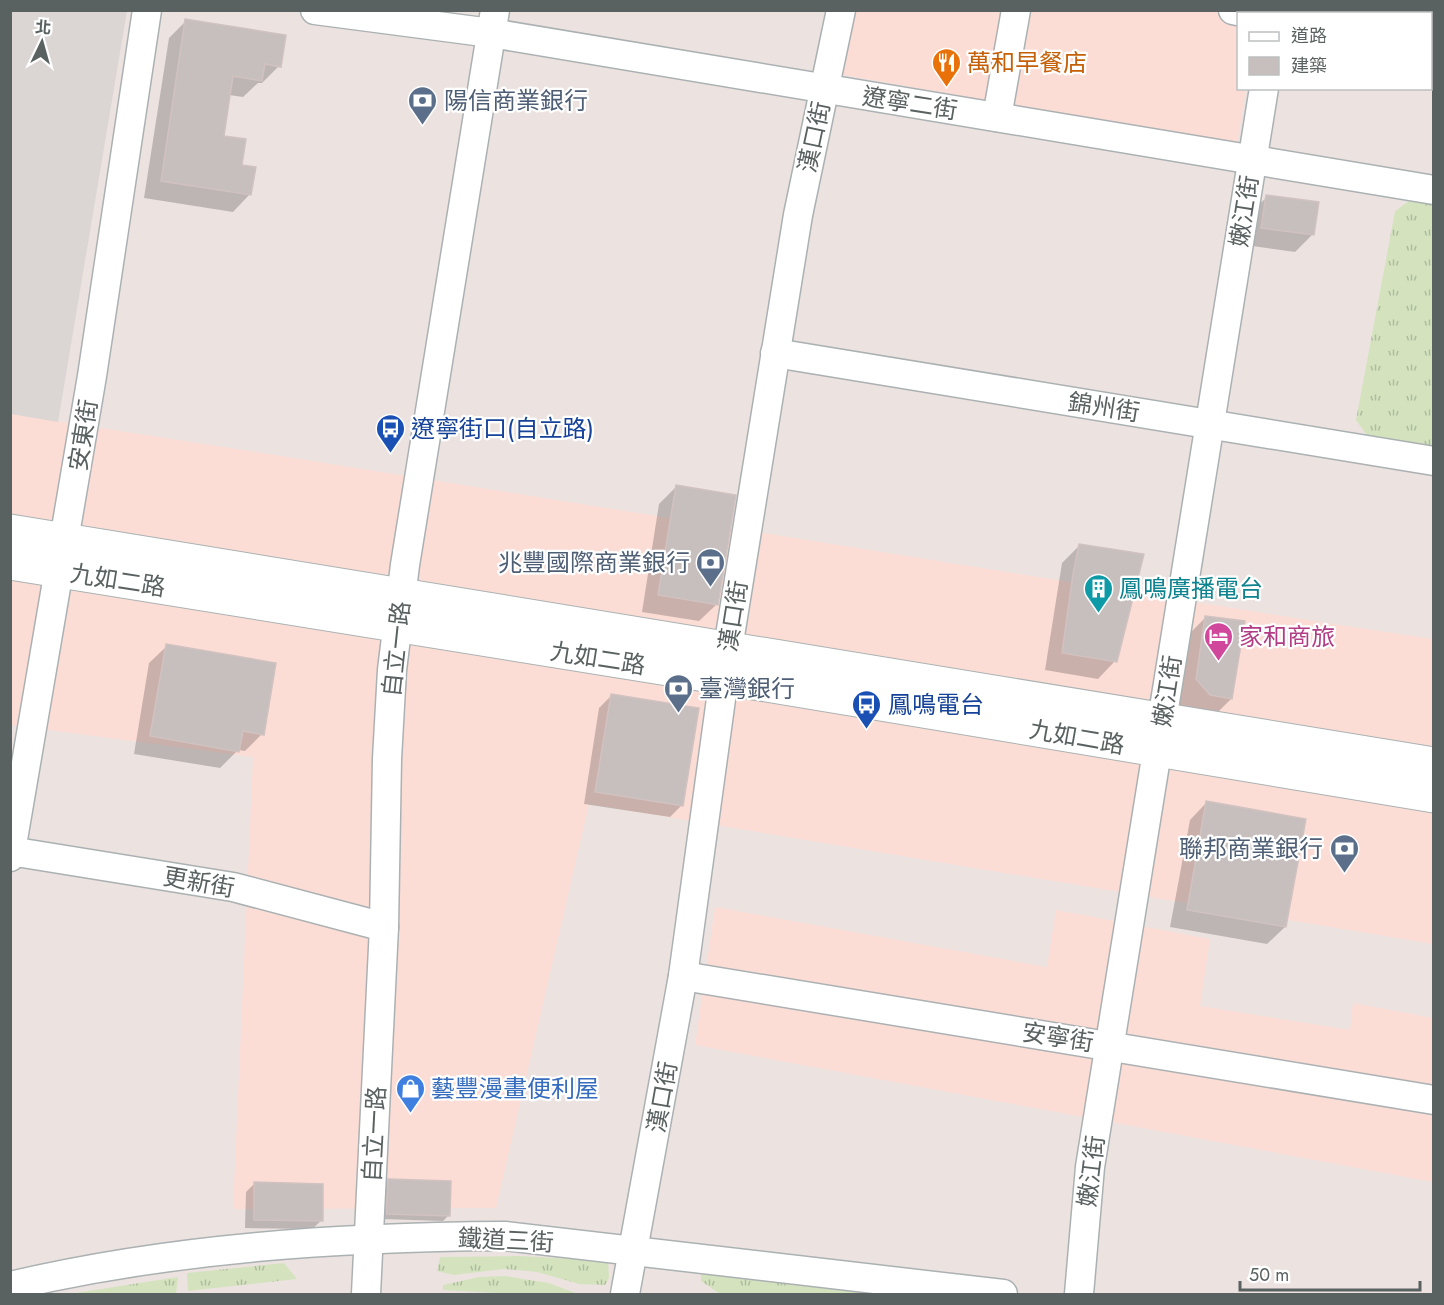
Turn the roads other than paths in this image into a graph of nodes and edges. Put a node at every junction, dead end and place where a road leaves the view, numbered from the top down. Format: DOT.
graph roads {
  1 [pos="147,10"];
  2 [pos="315,10"];
  3 [pos="840,10"];
  4 [pos="1016,10"];
  5 [pos="493,22"];
  6 [pos="825,88"];
  7 [pos="1264,90"];
  8 [pos="997,117"];
  9 [pos="1252,160"];
  10 [pos="1434,190"];
  11 [pos="775,353"];
  12 [pos="1210,424"];
  13 [pos="1434,461"];
  14 [pos="10,531"];
  15 [pos="63,556"];
  16 [pos="10,563"];
  17 [pos="399,611"];
  18 [pos="726,663"];
  19 [pos="1160,735"];
  20 [pos="1434,764"];
  21 [pos="1434,796"];
  22 [pos="11,853"];
  23 [pos="384,927"];
  24 [pos="683,976"];
  25 [pos="1110,1045"];
  26 [pos="1434,1100"];
  27 [pos="369,1240"];
  28 [pos="632,1252"];
  29 [pos="10,1286"];
  30 [pos="366,1294"];
  31 [pos="625,1294"];
  32 [pos="1003,1294"];
  33 [pos="1079,1294"];
  1 -- 15 [label="street, 安東街"];
  2 -- 5 [label="street, 遼寧二街"];
  3 -- 6 [label="street, 漢口街"];
  4 -- 8 [label="street"];
  5 -- 6 [label="street, 遼寧二街"];
  5 -- 17 [label="street, 自立一路"];
  6 -- 8 [label="street, 遼寧二街"];
  6 -- 11 [label="street, 漢口街"];
  7 -- 9 [label="street, 嫩江街"];
  8 -- 9 [label="street, 遼寧二街"];
  9 -- 10 [label="street, 遼寧二街"];
  9 -- 12 [label="street, 嫩江街"];
  11 -- 12 [label="street, 錦州街"];
  11 -- 18 [label="street, 漢口街"];
  12 -- 13 [label="street, 錦州街"];
  12 -- 19 [label="street, 嫩江街"];
  14 -- 15 [label="street, 九如二路"];
  15 -- 16 [label="street, 九如二路"];
  15 -- 17 [label="street, 九如二路"];
  15 -- 22 [label="street, 安東街"];
  17 -- 18 [label="street, 九如二路"];
  17 -- 23 [label="street, 自立一路"];
  18 -- 19 [label="street, 九如二路"];
  18 -- 24 [label="street, 漢口街"];
  19 -- 20 [label="street, 九如二路"];
  19 -- 21 [label="street, 九如二路"];
  19 -- 25 [label="street, 嫩江街"];
  22 -- 23 [label="street, 更新街"];
  23 -- 27 [label="street, 自立一路"];
  24 -- 25 [label="street, 安寧街"];
  24 -- 28 [label="street, 漢口街"];
  25 -- 26 [label="street, 安寧街"];
  25 -- 33 [label="street, 嫩江街"];
  27 -- 28 [label="street, 鐵道三街"];
  27 -- 29 [label="street, 鐵道三街"];
  27 -- 30 [label="street, 自立一路"];
  28 -- 31 [label="street, 漢口街"];
  28 -- 32 [label="street, 鐵道三街"];
}
